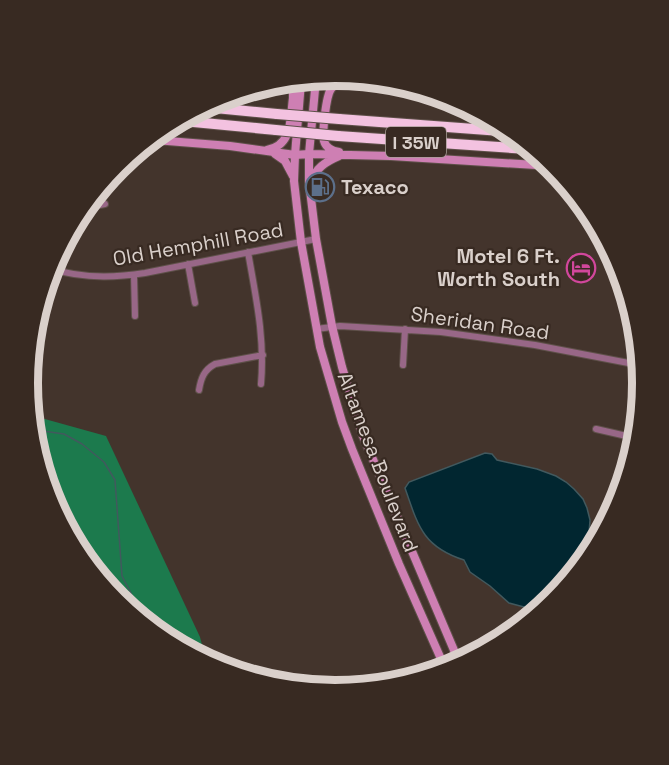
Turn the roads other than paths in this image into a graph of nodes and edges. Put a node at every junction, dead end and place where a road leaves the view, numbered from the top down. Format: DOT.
graph roads {
  1 [pos="315,86"];
  2 [pos="335,86"];
  3 [pos="301,88"];
  4 [pos="292,89"];
  5 [pos="220,108"];
  6 [pos="192,122"];
  7 [pos="491,130"];
  8 [pos="163,141"];
  9 [pos="494,147"];
  10 [pos="517,148"];
  11 [pos="258,150"];
  12 [pos="272,152"];
  13 [pos="309,154"];
  14 [pos="345,154"];
  15 [pos="524,154"];
  16 [pos="295,155"];
  17 [pos="537,165"];
  18 [pos="294,177"];
  19 [pos="309,186"];
  20 [pos="105,204"];
  21 [pos="96,206"];
  22 [pos="316,239"];
  23 [pos="301,242"];
  24 [pos="248,252"];
  25 [pos="188,264"];
  26 [pos="59,271"];
  27 [pos="134,275"];
  28 [pos="195,303"];
  29 [pos="135,316"];
  30 [pos="332,326"];
  31 [pos="316,328"];
  32 [pos="405,329"];
  33 [pos="263,355"];
  34 [pos="631,363"];
  35 [pos="403,365"];
  36 [pos="261,384"];
  37 [pos="200,390"];
  38 [pos="596,429"];
  39 [pos="627,436"];
  40 [pos="455,654"];
  41 [pos="441,660"];
  1 -- 13 [label="main road, Altamesa Boulevard"];
  2 -- 14 [label="main road"];
  3 -- 16 [label="main road, Altamesa Boulevard"];
  4 -- 11 [label="main road"];
  5 -- 7 [label="highway, I 35W, bridge"];
  6 -- 9 [label="highway, I 35W, bridge"];
  8 -- 11 [label="main road"];
  9 -- 10 [label="highway, I 35W"];
  9 -- 15 [label="highway"];
  11 -- 12 [label="main road"];
  12 -- 16 [label="main road"];
  12 -- 18 [label="main road"];
  13 -- 14 [label="main road"];
  13 -- 16 [label="main road"];
  13 -- 19 [label="main road, Altamesa Boulevard"];
  14 -- 17 [label="main road"];
  14 -- 19 [label="main road"];
  16 -- 18 [label="main road, Altamesa Boulevard"];
  18 -- 23 [label="main road, Altamesa Boulevard"];
  19 -- 22 [label="main road, Altamesa Boulevard"];
  20 -- 21 [label="street"];
  22 -- 23 [label="street, Old Hemphill Road"];
  22 -- 30 [label="main road, Altamesa Boulevard"];
  23 -- 24 [label="street, Old Hemphill Road"];
  23 -- 31 [label="main road, Altamesa Boulevard"];
  24 -- 25 [label="street, Old Hemphill Road"];
  24 -- 33 [label="street"];
  25 -- 27 [label="street, Old Hemphill Road"];
  25 -- 28 [label="street"];
  26 -- 27 [label="street, Old Hemphill Road"];
  27 -- 29 [label="street"];
  30 -- 31 [label="street, Sheridan Road"];
  30 -- 32 [label="street, Sheridan Road"];
  30 -- 40 [label="main road, Altamesa Boulevard"];
  31 -- 41 [label="main road, Altamesa Boulevard"];
  32 -- 34 [label="street, Sheridan Road"];
  32 -- 35 [label="street"];
  33 -- 36 [label="street"];
  33 -- 37 [label="street"];
  38 -- 39 [label="street"];
}
